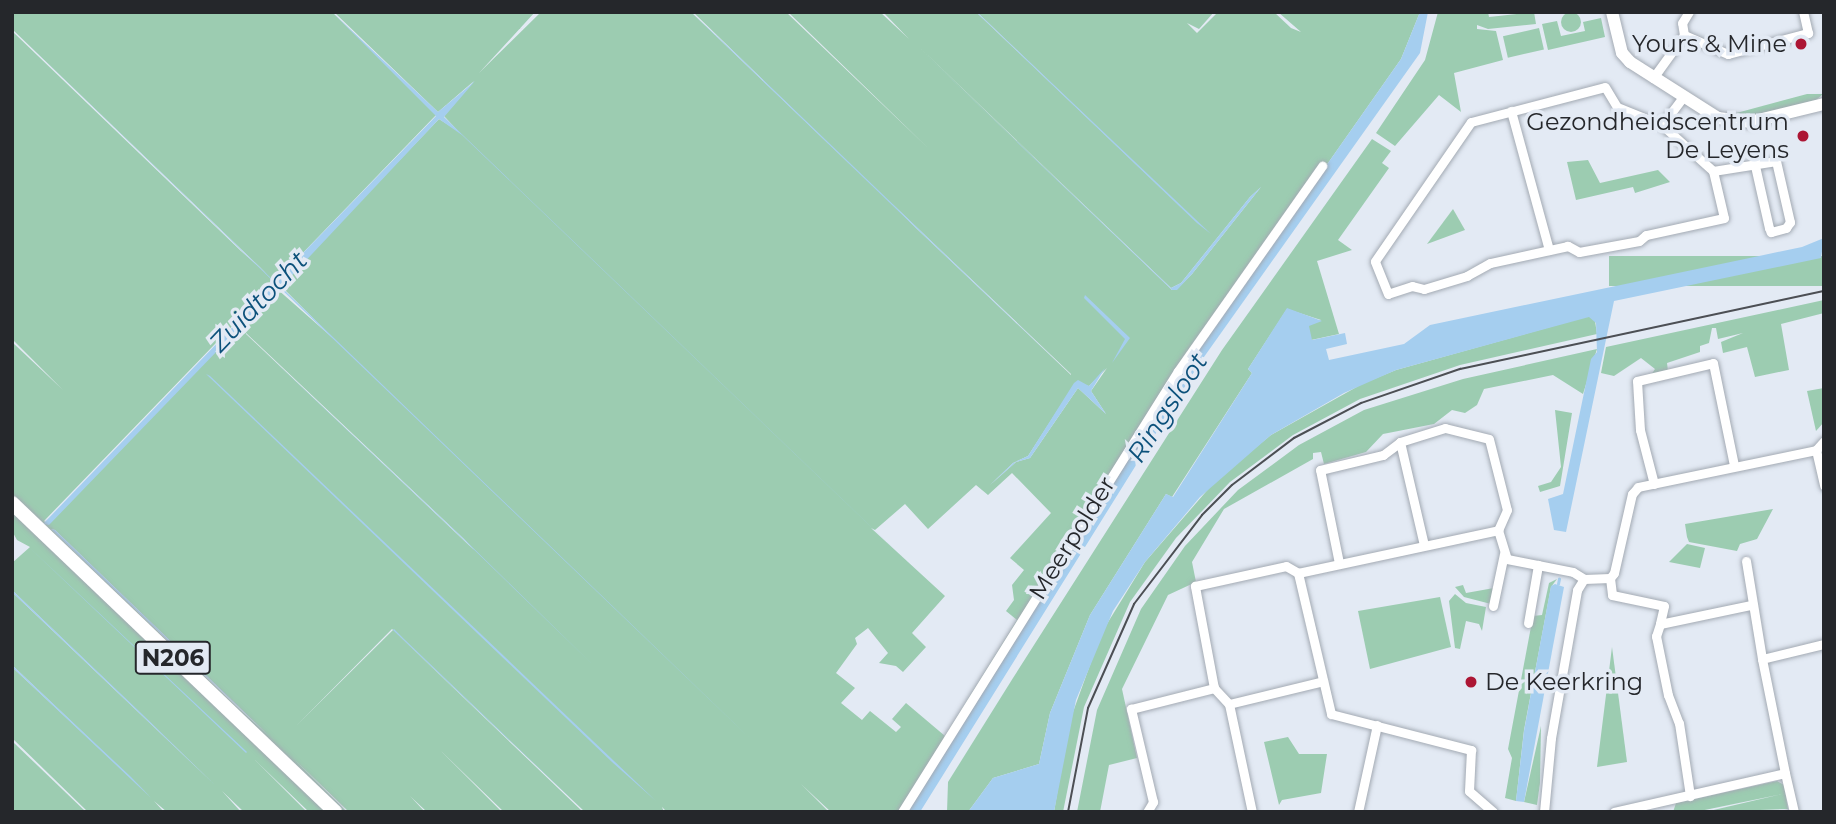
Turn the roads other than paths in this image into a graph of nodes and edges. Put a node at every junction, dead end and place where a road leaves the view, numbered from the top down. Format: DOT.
graph roads {
  1 [pos="1612,12"];
  2 [pos="1689,12"];
  3 [pos="1803,12"];
  4 [pos="1684,35"];
  5 [pos="1653,78"];
  6 [pos="1683,97"];
  7 [pos="1819,105"];
  8 [pos="1511,111"];
  9 [pos="1662,125"];
  10 [pos="1322,166"];
  11 [pos="1755,166"];
  12 [pos="1713,171"];
  13 [pos="1549,250"];
  14 [pos="1824,441"];
  15 [pos="1400,442"];
  16 [pos="1816,450"];
  17 [pos="1734,466"];
  18 [pos="1822,473"];
  19 [pos="1654,484"];
  20 [pos="1824,486"];
  21 [pos="12,503"];
  22 [pos="1498,530"];
  23 [pos="1424,545"];
  24 [pos="1504,554"];
  25 [pos="1746,561"];
  26 [pos="1339,563"];
  27 [pos="1538,565"];
  28 [pos="1298,573"];
  29 [pos="1611,578"];
  30 [pos="1584,579"];
  31 [pos="1750,605"];
  32 [pos="1493,606"];
  33 [pos="1528,623"];
  34 [pos="1660,624"];
  35 [pos="1824,644"];
  36 [pos="1762,659"];
  37 [pos="1323,681"];
  38 [pos="1214,688"];
  39 [pos="1229,704"];
  40 [pos="1377,725"];
  41 [pos="1785,773"];
  42 [pos="1690,796"];
  43 [pos="1548,811"];
  44 [pos="335,812"];
  45 [pos="902,812"];
  46 [pos="1147,812"];
  47 [pos="1252,812"];
  48 [pos="1358,812"];
  49 [pos="1493,812"];
  50 [pos="1614,812"];
  51 [pos="1794,812"];
  1 -- 5 [label="street"];
  2 -- 4 [label="street"];
  3 -- 4 [label="street"];
  4 -- 5 [label="street"];
  5 -- 6 [label="street"];
  6 -- 7 [label="street"];
  6 -- 9 [label="street"];
  8 -- 9 [label="street"];
  8 -- 13 [label="street"];
  8 -- 13 [label="street"];
  9 -- 12 [label="street"];
  10 -- 45 [label="street, Meerpolder"];
  11 -- 11 [label="street"];
  11 -- 12 [label="street"];
  12 -- 13 [label="street"];
  14 -- 16 [label="street"];
  15 -- 22 [label="street"];
  15 -- 23 [label="street"];
  15 -- 26 [label="street"];
  16 -- 17 [label="street"];
  16 -- 18 [label="street"];
  17 -- 19 [label="street"];
  17 -- 19 [label="street"];
  18 -- 20 [label="street"];
  19 -- 29 [label="street"];
  21 -- 44 [label="main road, N206"];
  22 -- 23 [label="street"];
  22 -- 24 [label="street"];
  23 -- 26 [label="street"];
  24 -- 27 [label="street"];
  24 -- 32 [label="street"];
  25 -- 31 [label="street"];
  26 -- 28 [label="street"];
  27 -- 30 [label="street"];
  27 -- 33 [label="street"];
  28 -- 37 [label="street"];
  28 -- 38 [label="street"];
  29 -- 30 [label="street"];
  29 -- 34 [label="street"];
  30 -- 43 [label="street"];
  31 -- 34 [label="street"];
  31 -- 36 [label="street"];
  34 -- 42 [label="street"];
  35 -- 36 [label="street"];
  36 -- 41 [label="street"];
  37 -- 39 [label="street"];
  37 -- 40 [label="street"];
  38 -- 39 [label="street"];
  38 -- 46 [label="street"];
  39 -- 47 [label="street"];
  40 -- 48 [label="street"];
  40 -- 49 [label="street"];
  41 -- 42 [label="street"];
  41 -- 51 [label="street"];
  42 -- 50 [label="street"];
}
